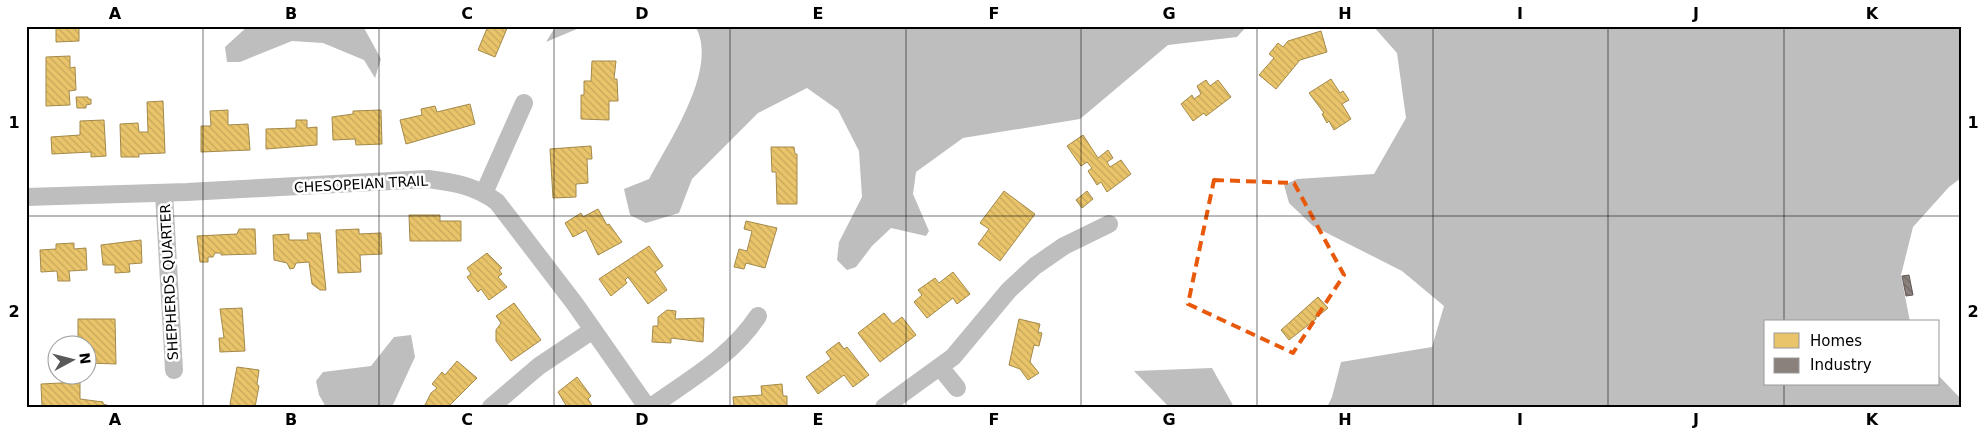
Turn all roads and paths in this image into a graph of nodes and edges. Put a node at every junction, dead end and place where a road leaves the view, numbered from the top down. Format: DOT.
graph roads {
  1 [pos="524,103"];
  2 [pos="164,193"];
  3 [pos="484,193"];
  4 [pos="26,197"];
  5 [pos="1109,224"];
  6 [pos="758,316"];
  7 [pos="593,330"];
  8 [pos="940,367"];
  9 [pos="174,370"];
  10 [pos="957,388"];
  11 [pos="491,407"];
  12 [pos="649,407"];
  13 [pos="884,407"];
  1 -- 3 [label="street"];
  2 -- 3 [label="street, CHESOPEIAN TRAIL"];
  2 -- 4 [label="street, CHESOPEIAN TRAIL"];
  2 -- 9 [label="street, SHEPHERDS QUARTER"];
  3 -- 7 [label="street, CHESOPEIAN TRAIL"];
  5 -- 8 [label="street"];
  6 -- 12 [label="street"];
  7 -- 11 [label="street"];
  7 -- 12 [label="street, CHESOPEIAN TRAIL"];
  8 -- 10 [label="street"];
  8 -- 13 [label="street"];
}
